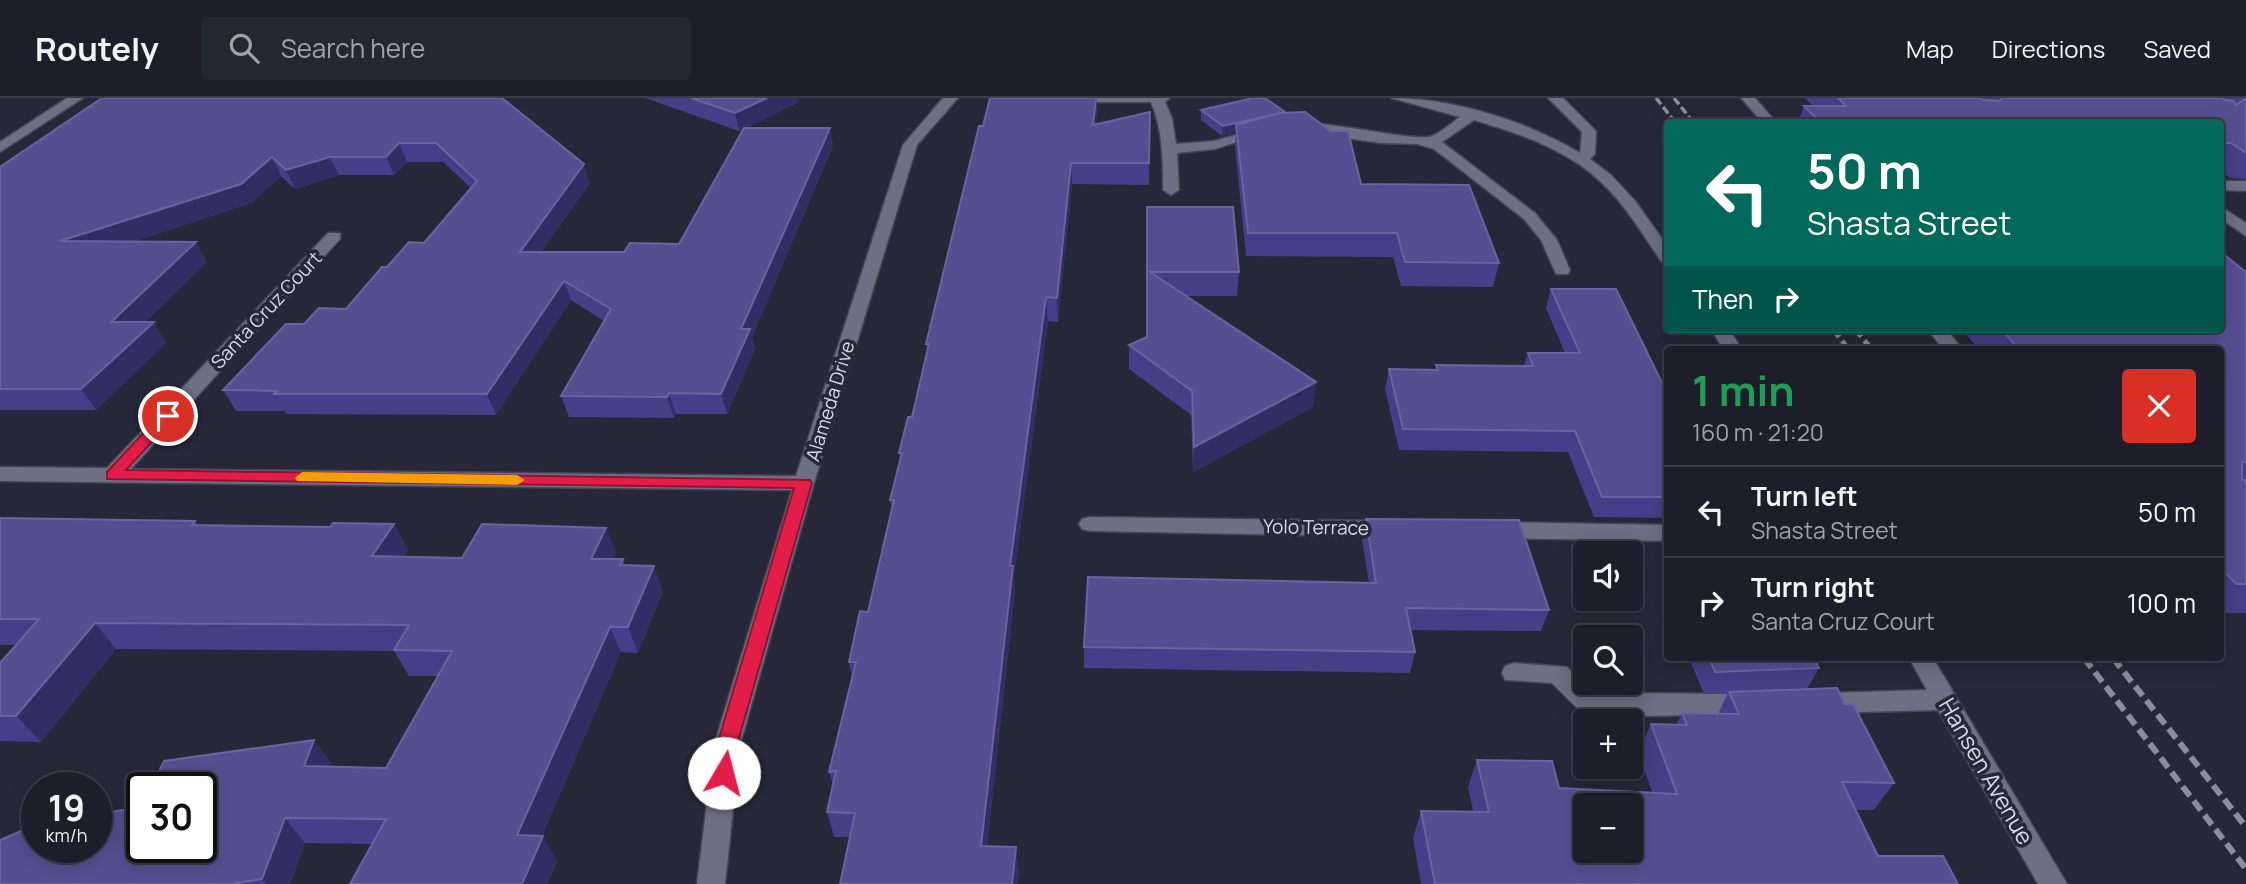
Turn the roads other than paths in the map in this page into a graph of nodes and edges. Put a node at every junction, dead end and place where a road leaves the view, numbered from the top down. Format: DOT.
graph roads {
  1 [pos="76,98"];
  2 [pos="951,98"];
  3 [pos="1015,98"];
  4 [pos="1398,98"];
  5 [pos="1555,98"];
  6 [pos="1748,98"];
  7 [pos="1160,99"];
  8 [pos="1472,115"];
  9 [pos="1766,119"];
  10 [pos="1432,142"];
  11 [pos="0,148"];
  12 [pos="1170,149"];
  13 [pos="1580,160"];
  14 [pos="2224,186"];
  15 [pos="2246,186"];
  16 [pos="1171,190"];
  17 [pos="2224,214"];
  18 [pos="2246,231"];
  19 [pos="334,236"];
  20 [pos="1664,253"];
  21 [pos="1562,270"];
  22 [pos="0,474"];
  23 [pos="113,475"];
  24 [pos="804,483"];
  25 [pos="1090,524"];
  26 [pos="1420,529"];
  27 [pos="1475,530"];
  28 [pos="1664,533"];
  29 [pos="1923,661"];
  30 [pos="1514,673"];
  31 [pos="1945,700"];
  32 [pos="711,884"];
  33 [pos="2053,884"];
  1 -- 11 [label="street"];
  2 -- 24 [label="street, Alameda Drive"];
  3 -- 7 [label="street"];
  4 -- 8 [label="street"];
  5 -- 13 [label="street"];
  6 -- 9 [label="street"];
  7 -- 12 [label="street"];
  8 -- 10 [label="street"];
  8 -- 13 [label="street"];
  10 -- 12 [label="street"];
  10 -- 21 [label="street"];
  12 -- 16 [label="street"];
  13 -- 20 [label="street"];
  14 -- 15 [label="street"];
  17 -- 18 [label="street"];
  19 -- 23 [label="street, Santa Cruz Court"];
  22 -- 23 [label="street"];
  23 -- 24 [label="street"];
  24 -- 32 [label="street, Alameda Drive"];
  25 -- 26 [label="street, Yolo Terrace"];
  27 -- 28 [label="street"];
  29 -- 31 [label="street, Hansen Avenue"];
  30 -- 31 [label="street"];
  31 -- 33 [label="street, Hansen Avenue"];
}
